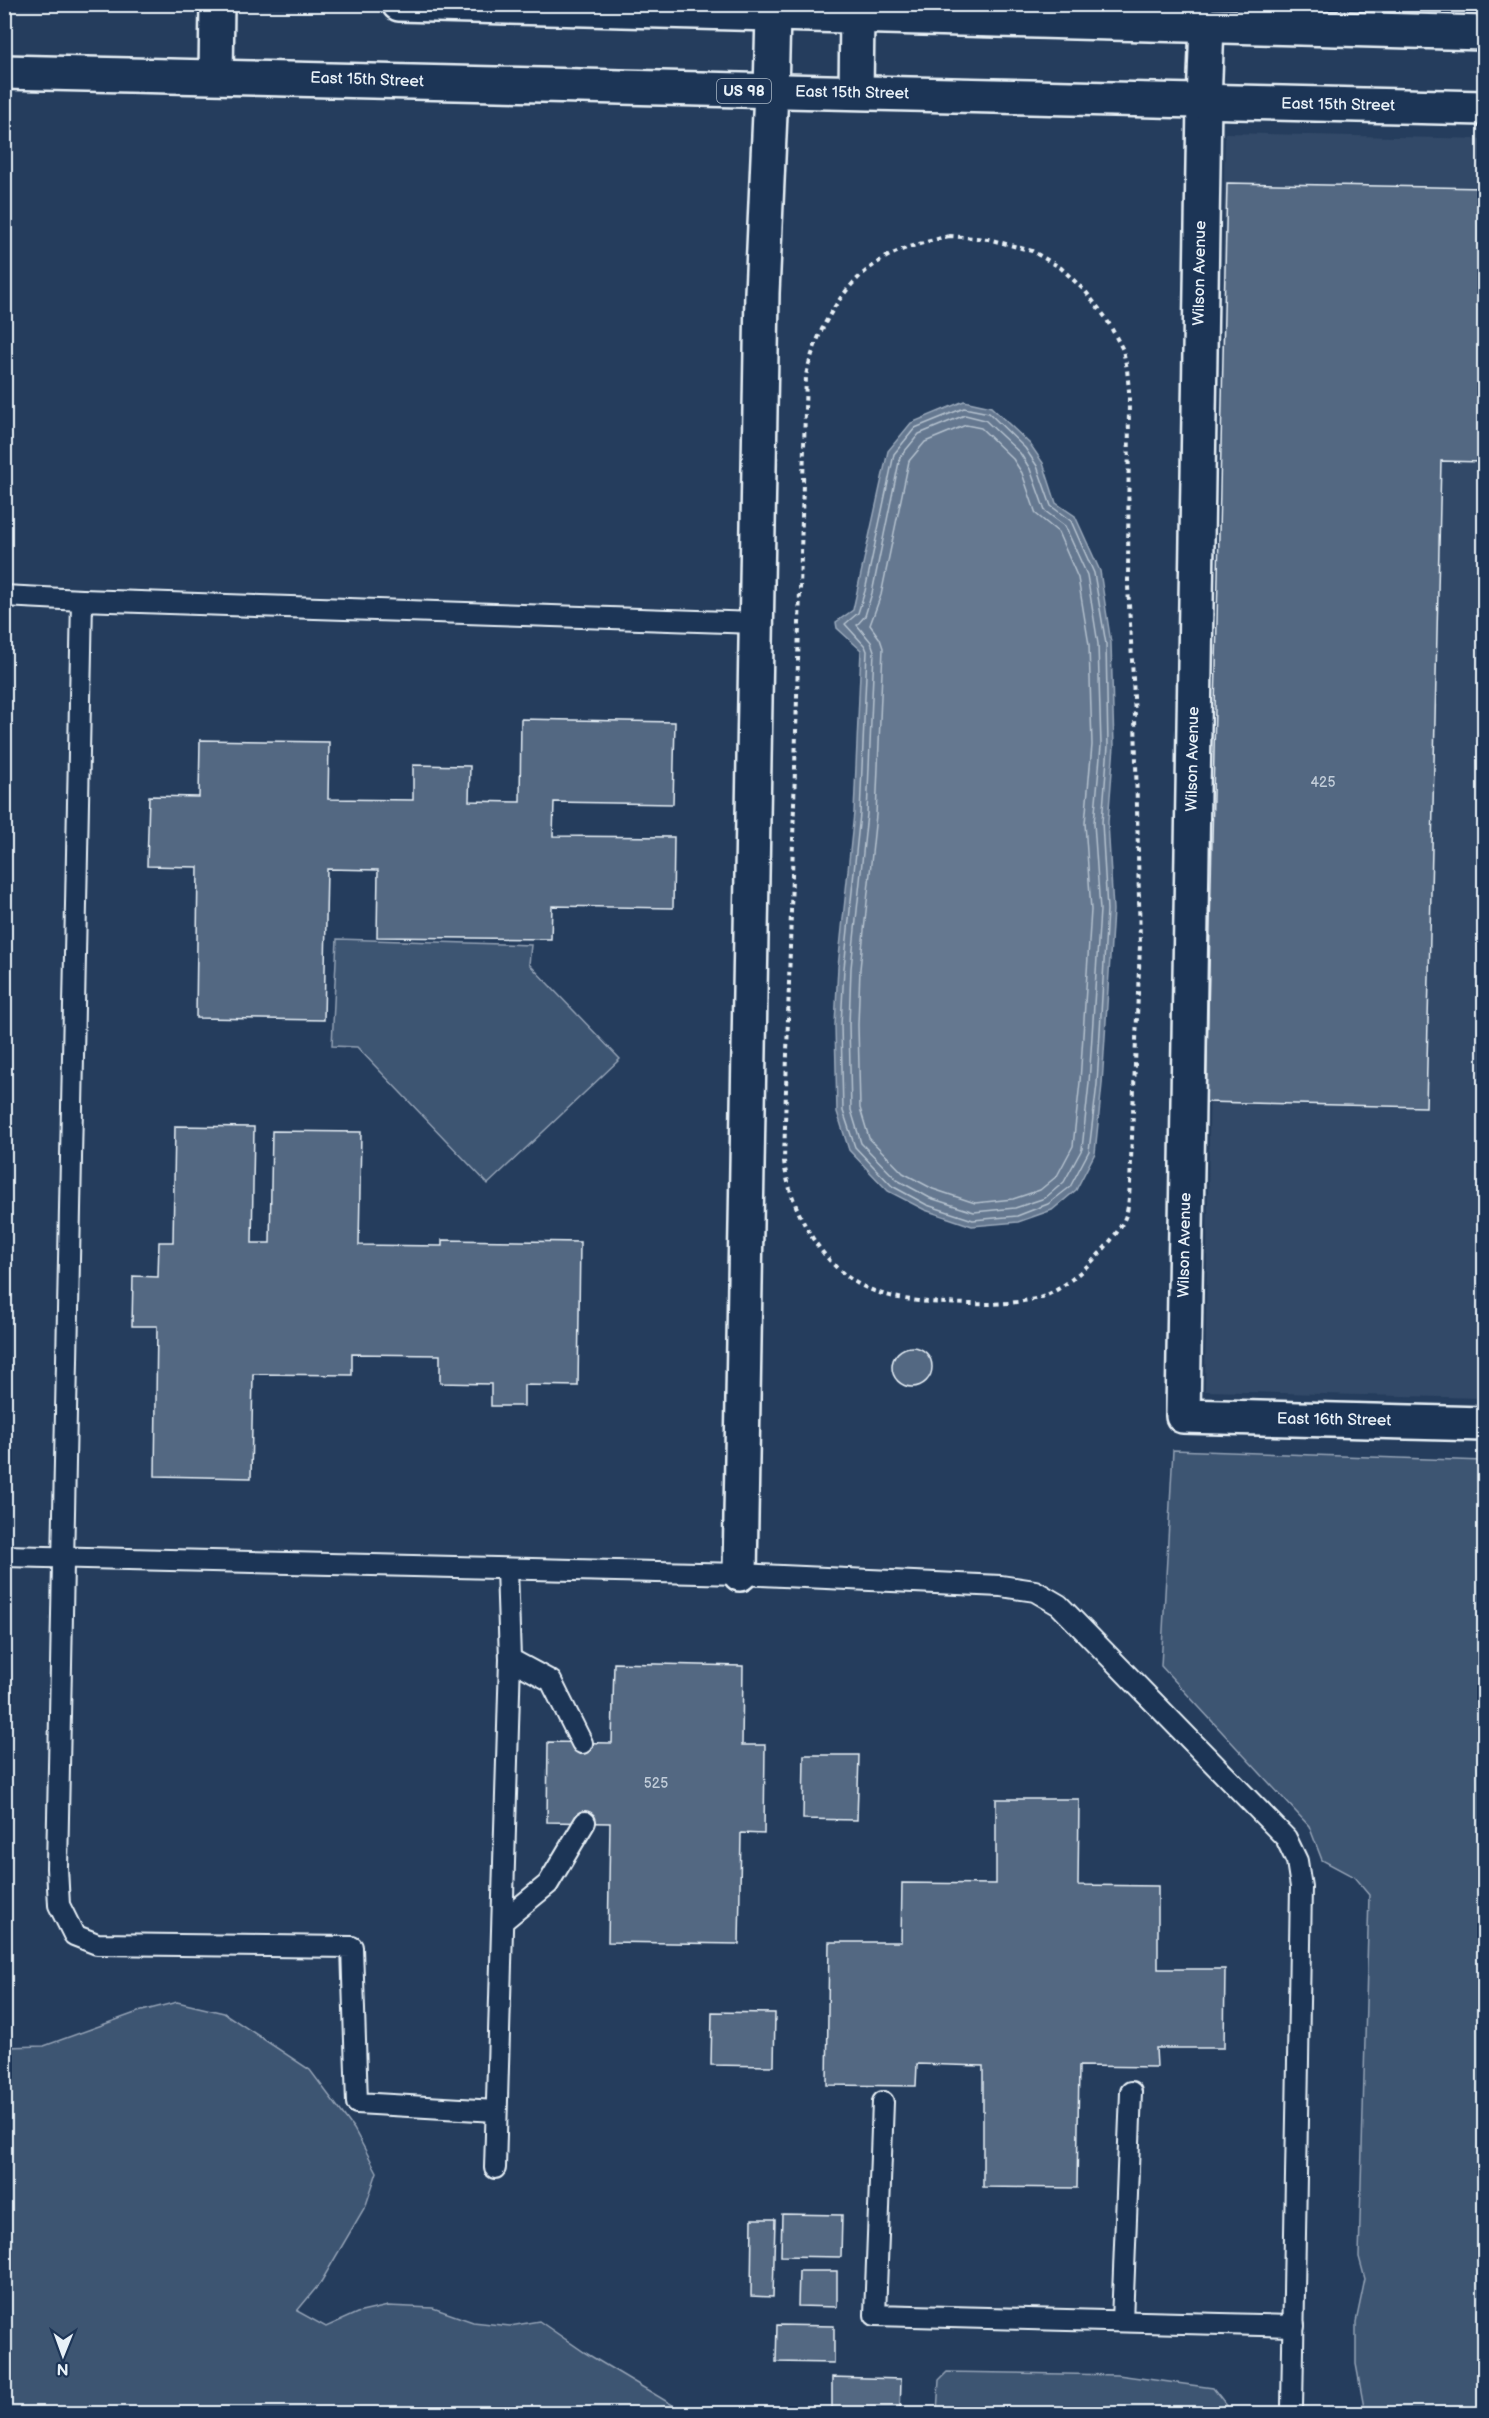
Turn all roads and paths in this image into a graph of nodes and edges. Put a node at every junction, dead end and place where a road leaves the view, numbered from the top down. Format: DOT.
graph roads {
  1 [pos="218,4"];
  2 [pos="399,4"];
  3 [pos="857,11"];
  4 [pos="773,15"];
  5 [pos="1207,25"];
  6 [pos="1485,33"];
  7 [pos="4,72"];
  8 [pos="216,76"];
  9 [pos="771,91"];
  10 [pos="856,92"];
  11 [pos="1204,102"];
  12 [pos="1485,108"];
  13 [pos="4,596"];
  14 [pos="82,600"];
  15 [pos="756,623"];
  16 [pos="783,1134"];
  17 [pos="1183,1416"];
  18 [pos="1485,1424"];
  19 [pos="4,1556"];
  20 [pos="62,1557"];
  21 [pos="507,1569"];
  22 [pos="740,1574"];
  23 [pos="510,1659"];
  24 [pos="582,1743"];
  25 [pos="585,1822"];
  26 [pos="503,1921"];
  27 [pos="1131,2092"];
  28 [pos="883,2102"];
  29 [pos="496,2111"];
  30 [pos="495,2168"];
  31 [pos="1122,2321"];
  32 [pos="1294,2326"];
  33 [pos="1292,2407"];
  1 -- 8 [label="street"];
  2 -- 4 [label="street"];
  3 -- 4 [label="street"];
  3 -- 5 [label="street"];
  3 -- 10 [label="street"];
  4 -- 9 [label="street"];
  5 -- 6 [label="street"];
  5 -- 11 [label="street, Wilson Avenue"];
  7 -- 8 [label="street, East 15th Street / US 98"];
  8 -- 9 [label="street, East 15th Street / US 98"];
  9 -- 10 [label="street, East 15th Street / US 98"];
  9 -- 15 [label="street"];
  10 -- 11 [label="street, East 15th Street / US 98"];
  11 -- 12 [label="street, East 15th Street / US 98"];
  11 -- 17 [label="street, Wilson Avenue"];
  13 -- 14 [label="lane"];
  14 -- 15 [label="lane"];
  14 -- 20 [label="lane"];
  15 -- 22 [label="street"];
  16 -- 16 [label="path"];
  17 -- 18 [label="street, East 16th Street"];
  19 -- 20 [label="lane"];
  20 -- 21 [label="lane"];
  20 -- 29 [label="lane"];
  21 -- 22 [label="lane"];
  21 -- 23 [label="lane"];
  22 -- 32 [label="lane"];
  23 -- 24 [label="lane"];
  23 -- 26 [label="lane"];
  25 -- 26 [label="lane"];
  26 -- 29 [label="lane"];
  27 -- 31 [label="lane"];
  28 -- 31 [label="lane"];
  29 -- 30 [label="lane"];
  31 -- 32 [label="lane"];
  32 -- 33 [label="lane"];
}
